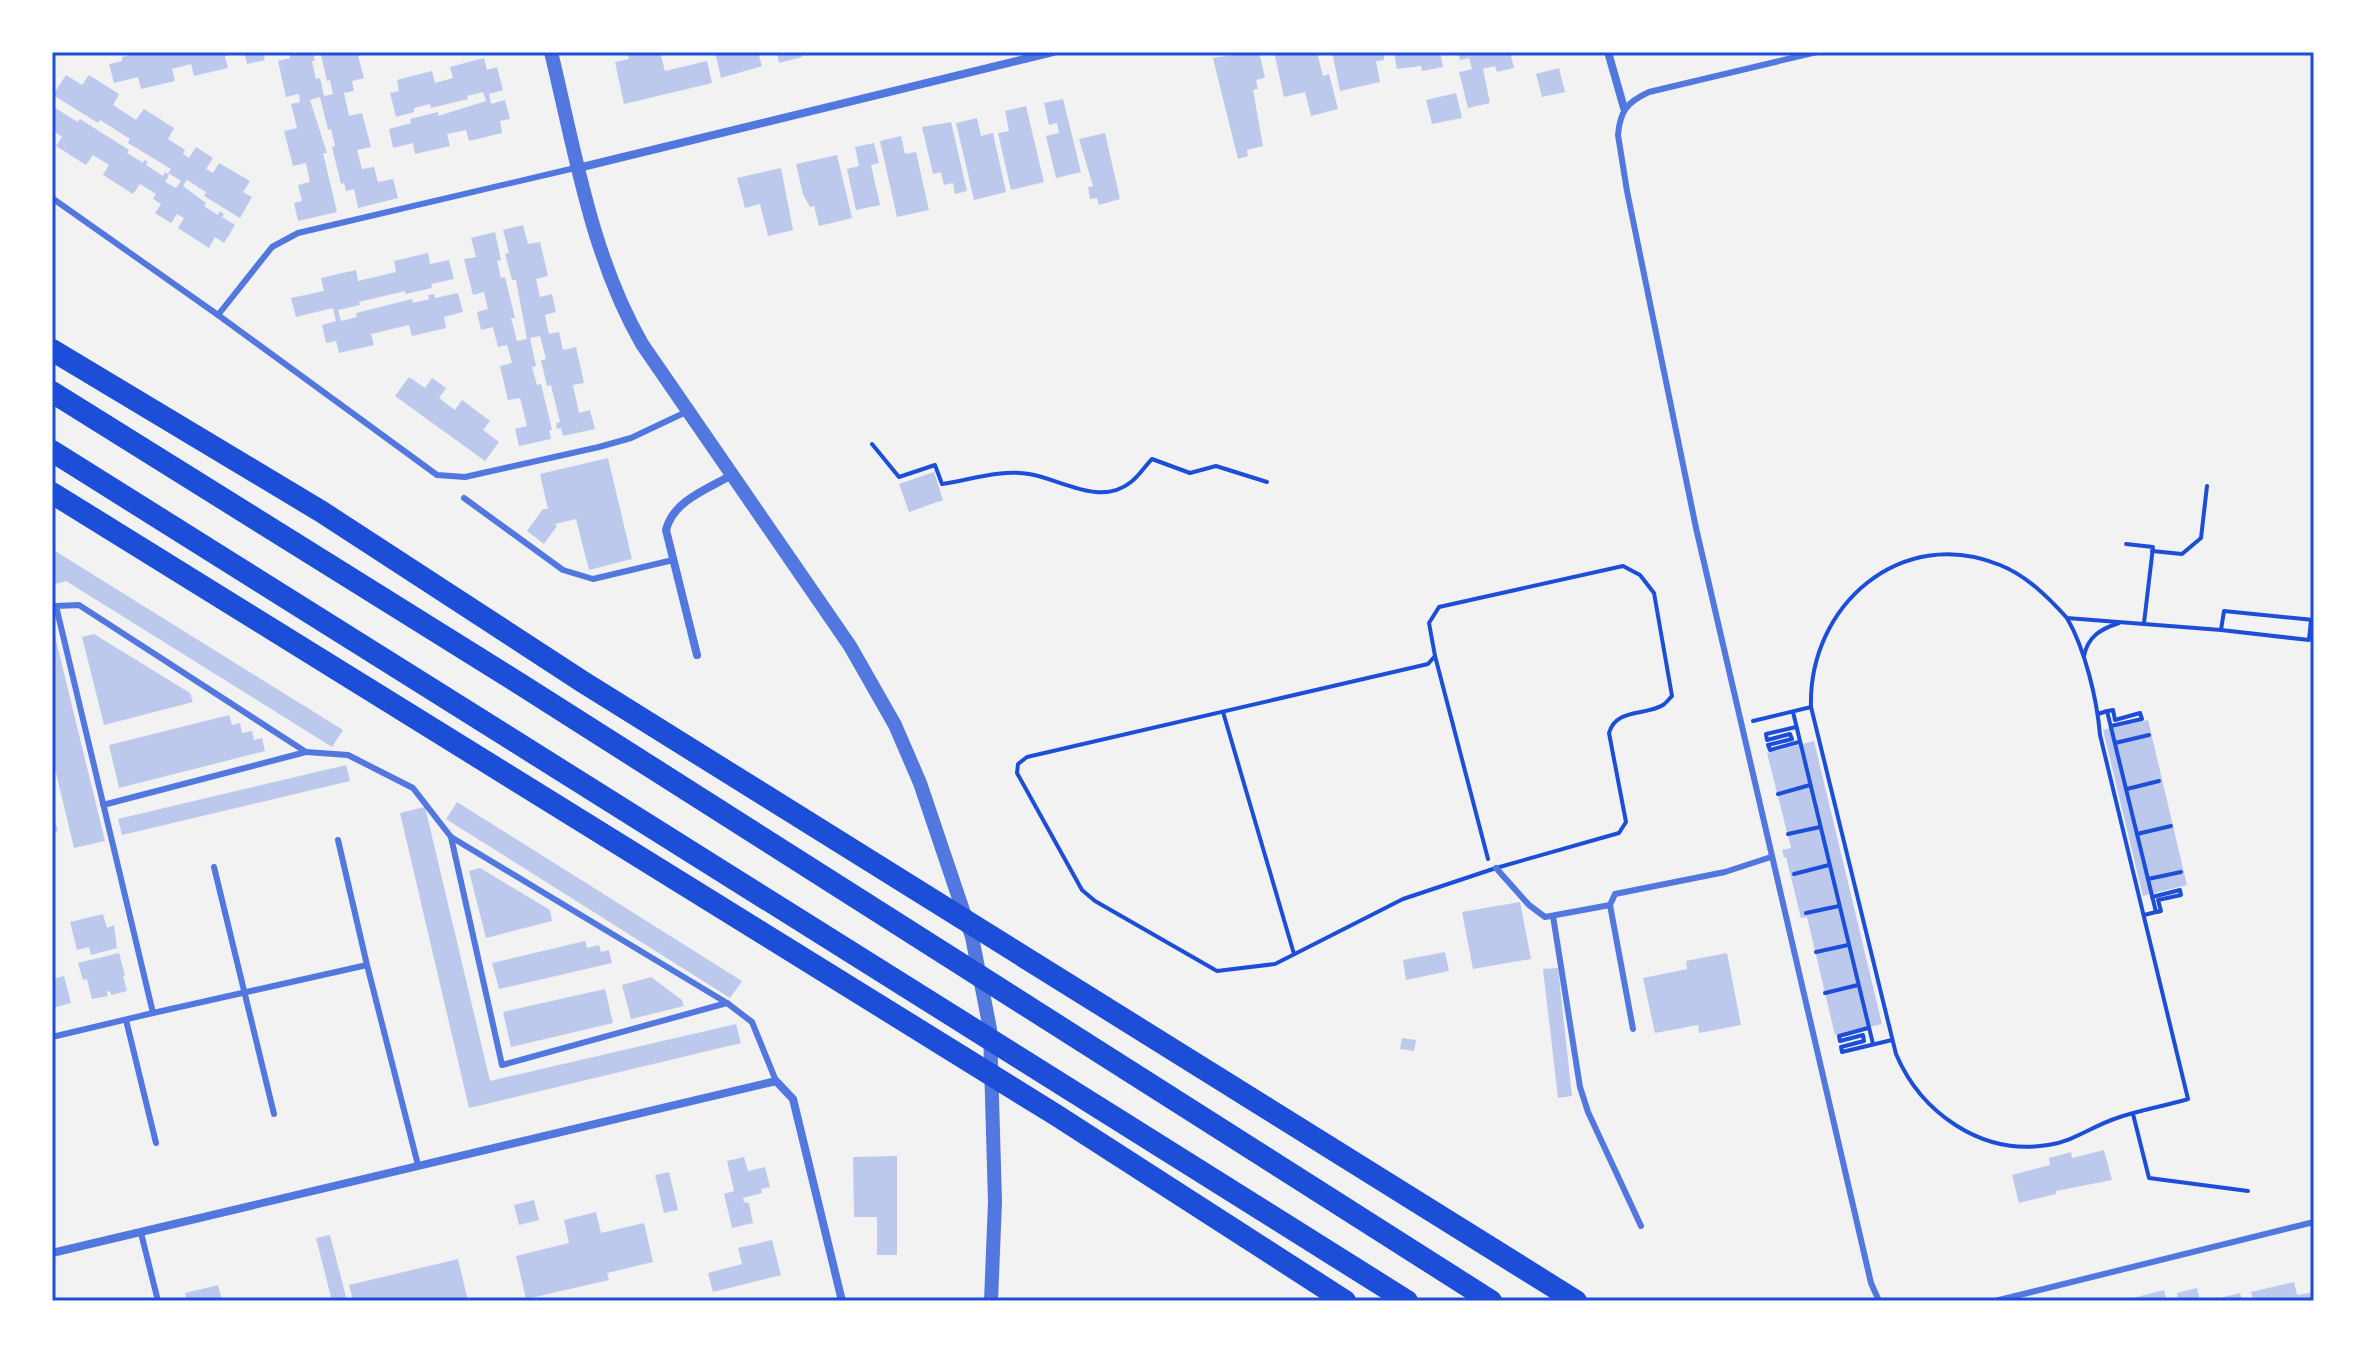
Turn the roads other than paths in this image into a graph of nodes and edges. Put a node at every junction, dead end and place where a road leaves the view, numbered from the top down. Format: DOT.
graph roads {
  1 [pos="551,52"];
  2 [pos="1053,52"];
  3 [pos="1608,52"];
  4 [pos="1817,52"];
  5 [pos="1624,108"];
  6 [pos="578,168"];
  7 [pos="52,198"];
  8 [pos="218,315"];
  9 [pos="52,350"];
  10 [pos="52,392"];
  11 [pos="689,411"];
  12 [pos="52,451"];
  13 [pos="732,475"];
  14 [pos="52,493"];
  15 [pos="464,498"];
  16 [pos="673,560"];
  17 [pos="697,655"];
  18 [pos="306,752"];
  19 [pos="103,805"];
  20 [pos="451,837"];
  21 [pos="338,840"];
  22 [pos="1771,857"];
  23 [pos="214,867"];
  24 [pos="1493,869"];
  25 [pos="1610,905"];
  26 [pos="1553,916"];
  27 [pos="367,965"];
  28 [pos="243,993"];
  29 [pos="727,1003"];
  30 [pos="153,1013"];
  31 [pos="126,1020"];
  32 [pos="1633,1029"];
  33 [pos="52,1037"];
  34 [pos="776,1081"];
  35 [pos="274,1114"];
  36 [pos="156,1143"];
  37 [pos="418,1165"];
  38 [pos="2314,1222"];
  39 [pos="1641,1226"];
  40 [pos="141,1233"];
  41 [pos="52,1253"];
  42 [pos="158,1301"];
  43 [pos="842,1301"];
  44 [pos="991,1301"];
  45 [pos="1345,1301"];
  46 [pos="1407,1301"];
  47 [pos="1491,1301"];
  48 [pos="1576,1301"];
  49 [pos="1879,1301"];
  50 [pos="1995,1301"];
  1 -- 6 [label="street"];
  2 -- 6 [label="street"];
  3 -- 5 [label="street"];
  4 -- 5 [label="lane"];
  5 -- 22 [label="lane"];
  6 -- 8 [label="lane"];
  6 -- 11 [label="street"];
  7 -- 8 [label="lane"];
  8 -- 11 [label="lane"];
  9 -- 48 [label="highway"];
  10 -- 47 [label="highway"];
  11 -- 13 [label="street"];
  12 -- 46 [label="highway"];
  13 -- 16 [label="street"];
  13 -- 44 [label="street"];
  14 -- 45 [label="highway"];
  15 -- 16 [label="lane"];
  16 -- 17 [label="street"];
  18 -- 19 [label="lane"];
  18 -- 19 [label="lane"];
  18 -- 20 [label="lane"];
  19 -- 30 [label="lane"];
  20 -- 29 [label="lane"];
  20 -- 29 [label="lane"];
  21 -- 27 [label="lane"];
  22 -- 25 [label="lane"];
  22 -- 49 [label="lane"];
  23 -- 28 [label="lane"];
  24 -- 26 [label="lane"];
  25 -- 26 [label="lane"];
  25 -- 32 [label="lane"];
  26 -- 39 [label="lane"];
  27 -- 28 [label="lane"];
  27 -- 37 [label="lane"];
  28 -- 30 [label="lane"];
  28 -- 35 [label="lane"];
  29 -- 34 [label="lane"];
  30 -- 31 [label="lane"];
  31 -- 33 [label="lane"];
  31 -- 36 [label="lane"];
  34 -- 37 [label="street"];
  34 -- 43 [label="street"];
  37 -- 40 [label="street"];
  38 -- 50 [label="lane"];
  40 -- 41 [label="street"];
  40 -- 42 [label="lane"];
}
